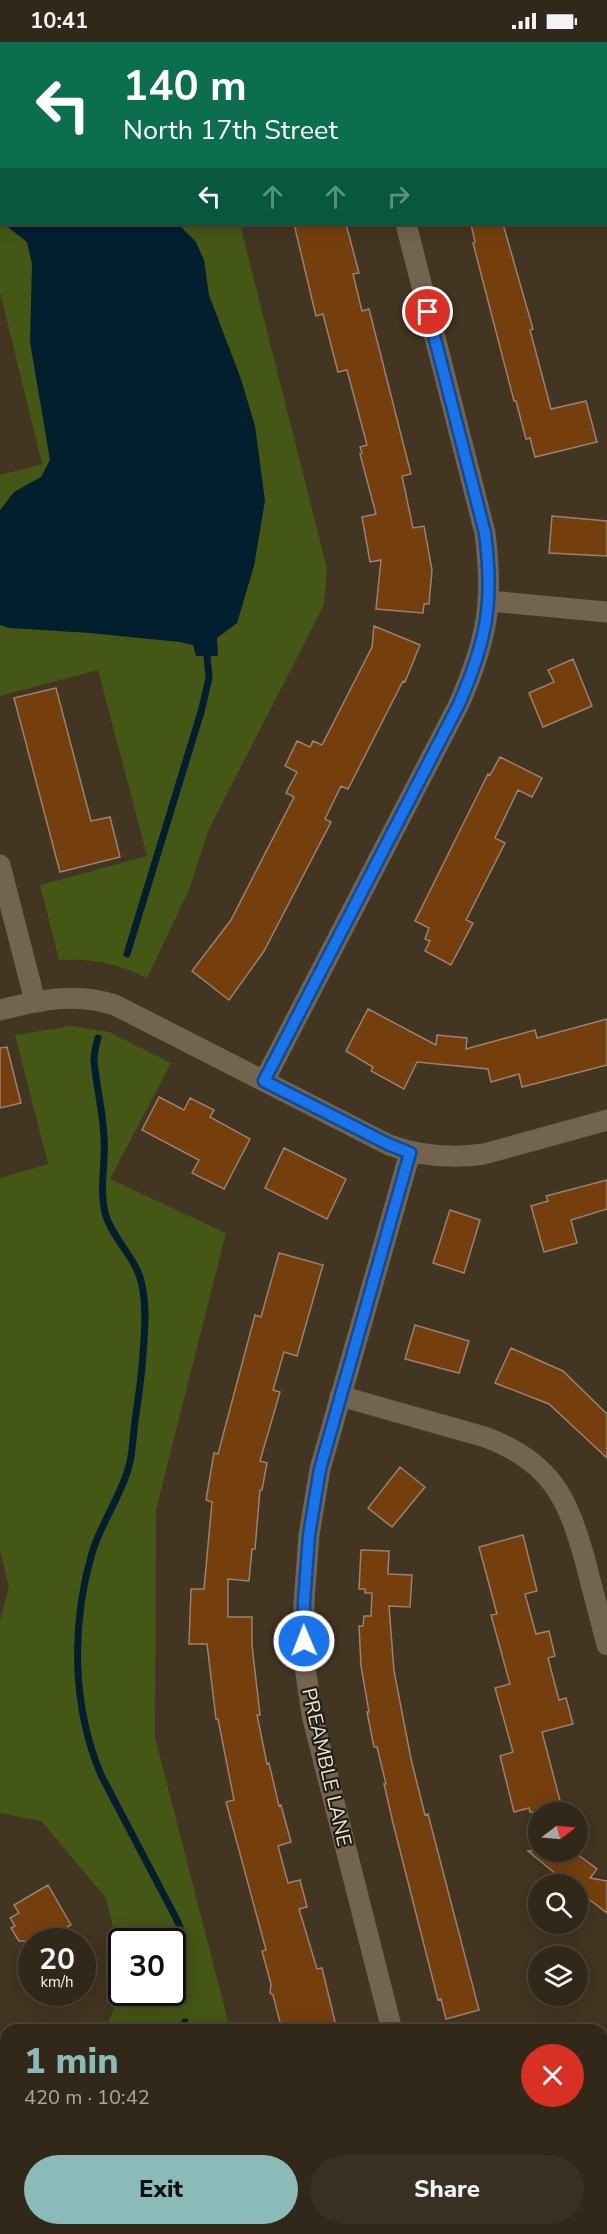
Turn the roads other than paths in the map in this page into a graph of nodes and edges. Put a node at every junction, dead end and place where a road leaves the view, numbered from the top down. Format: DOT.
graph roads {
  1 [pos="406,225"];
  2 [pos="490,602"];
  3 [pos="607,612"];
  4 [pos="0,865"];
  5 [pos="35,1001"];
  6 [pos="0,1010"];
  7 [pos="264,1081"];
  8 [pos="607,1120"];
  9 [pos="410,1153"];
  10 [pos="340,1396"];
  11 [pos="607,1645"];
  12 [pos="390,2024"];
  1 -- 2 [label="street"];
  2 -- 3 [label="street"];
  2 -- 7 [label="street"];
  4 -- 5 [label="street"];
  5 -- 6 [label="street"];
  5 -- 7 [label="street"];
  7 -- 9 [label="street"];
  8 -- 9 [label="street"];
  9 -- 10 [label="street, PREAMBLE LANE"];
  10 -- 11 [label="street"];
  10 -- 12 [label="street, PREAMBLE LANE"];
}
